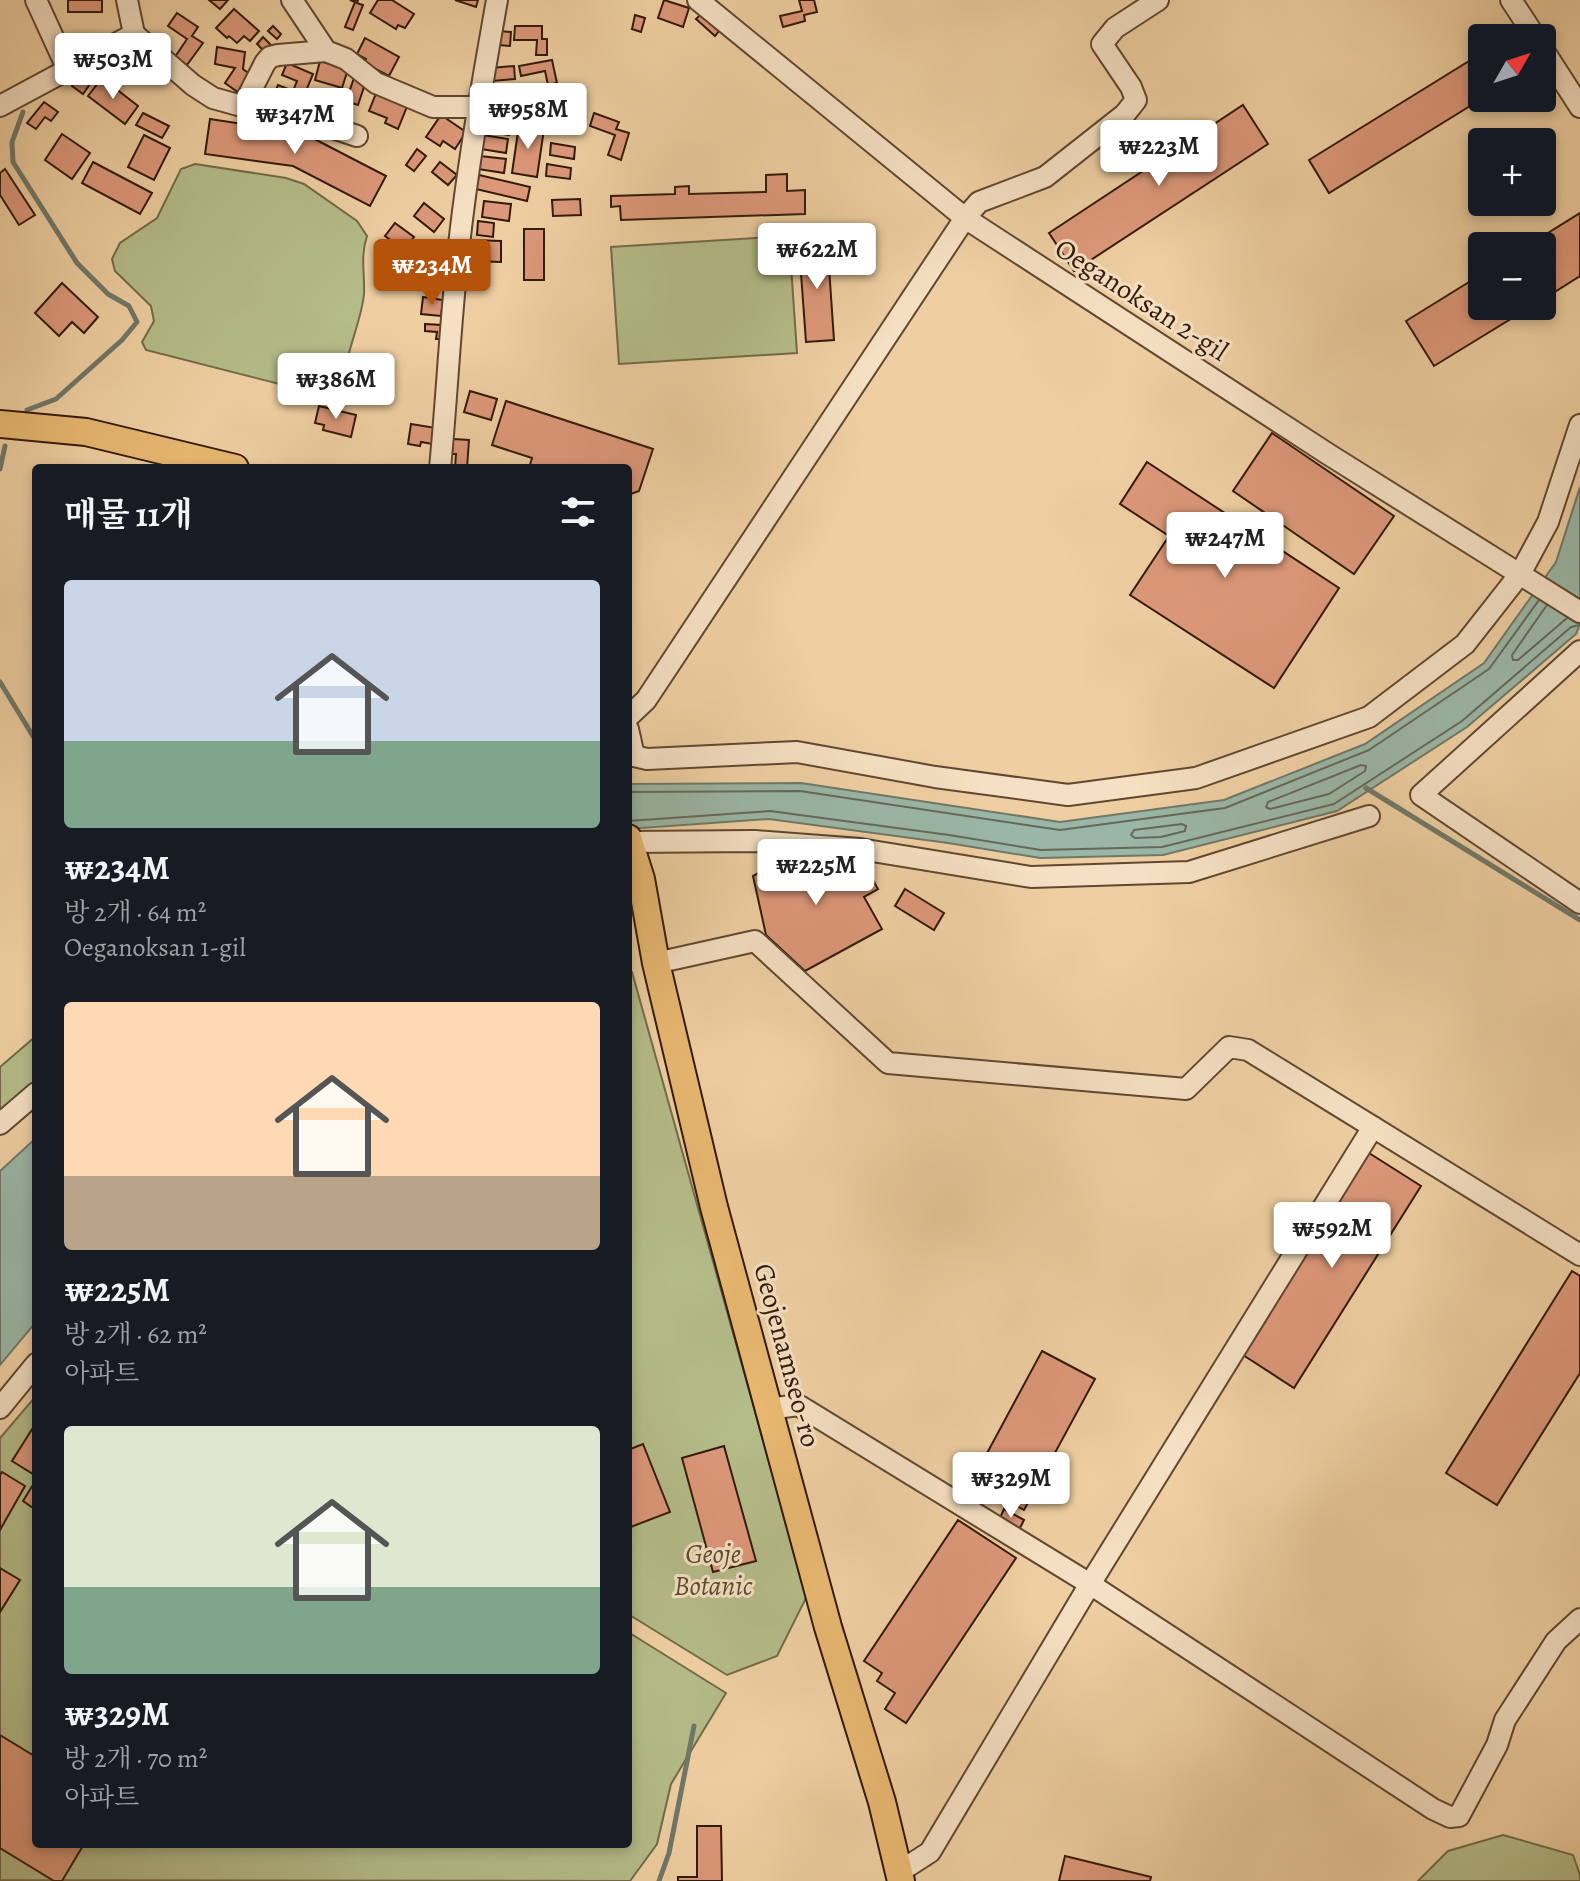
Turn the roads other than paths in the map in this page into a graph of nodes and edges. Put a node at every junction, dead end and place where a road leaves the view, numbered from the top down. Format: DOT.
graph roads {
  1 [pos="36,0"];
  2 [pos="127,0"];
  3 [pos="292,0"];
  4 [pos="497,0"];
  5 [pos="698,0"];
  6 [pos="1158,0"];
  7 [pos="1511,0"];
  8 [pos="1527,24"];
  9 [pos="134,34"];
  10 [pos="326,51"];
  11 [pos="68,70"];
  12 [pos="1556,70"];
  13 [pos="0,106"];
  14 [pos="243,106"];
  15 [pos="478,107"];
  16 [pos="1580,107"];
  17 [pos="357,136"];
  18 [pos="965,218"];
  19 [pos="0,424"];
  20 [pos="1580,425"];
  21 [pos="218,464"];
  22 [pos="440,464"];
  23 [pos="1520,574"];
  24 [pos="1580,612"];
  25 [pos="1580,651"];
  26 [pos="632,713"];
  27 [pos="632,756"];
  28 [pos="1369,816"];
  29 [pos="632,841"];
  30 [pos="632,853"];
  31 [pos="1580,903"];
  32 [pos="656,963"];
  33 [pos="32,1096"];
  34 [pos="0,1124"];
  35 [pos="1373,1127"];
  36 [pos="1580,1255"];
  37 [pos="32,1369"];
  38 [pos="0,1408"];
  39 [pos="769,1409"];
  40 [pos="1090,1584"];
  41 [pos="1580,1619"];
  42 [pos="900,1877"];
  1 -- 11 [label="street"];
  2 -- 9 [label="street"];
  3 -- 10 [label="street"];
  4 -- 15 [label="street"];
  5 -- 18 [label="street, Oeganoksan 2-gil"];
  6 -- 18 [label="street"];
  7 -- 8 [label="street"];
  9 -- 11 [label="street"];
  9 -- 14 [label="street"];
  10 -- 14 [label="street"];
  10 -- 15 [label="street"];
  11 -- 13 [label="street"];
  12 -- 16 [label="street"];
  14 -- 17 [label="street"];
  15 -- 22 [label="street"];
  18 -- 23 [label="street, Oeganoksan 2-gil"];
  18 -- 26 [label="street"];
  19 -- 21 [label="main road"];
  20 -- 23 [label="street"];
  23 -- 24 [label="street, Oeganoksan 2-gil"];
  23 -- 27 [label="street"];
  25 -- 31 [label="street"];
  28 -- 29 [label="street"];
  30 -- 32 [label="main road, Geojenamseo-ro"];
  32 -- 35 [label="street"];
  32 -- 39 [label="main road, Geojenamseo-ro"];
  33 -- 34 [label="street"];
  35 -- 36 [label="street"];
  35 -- 40 [label="street"];
  37 -- 38 [label="street"];
  39 -- 40 [label="street"];
  39 -- 42 [label="main road, Geojenamseo-ro"];
  40 -- 41 [label="street"];
  40 -- 42 [label="street"];
}
